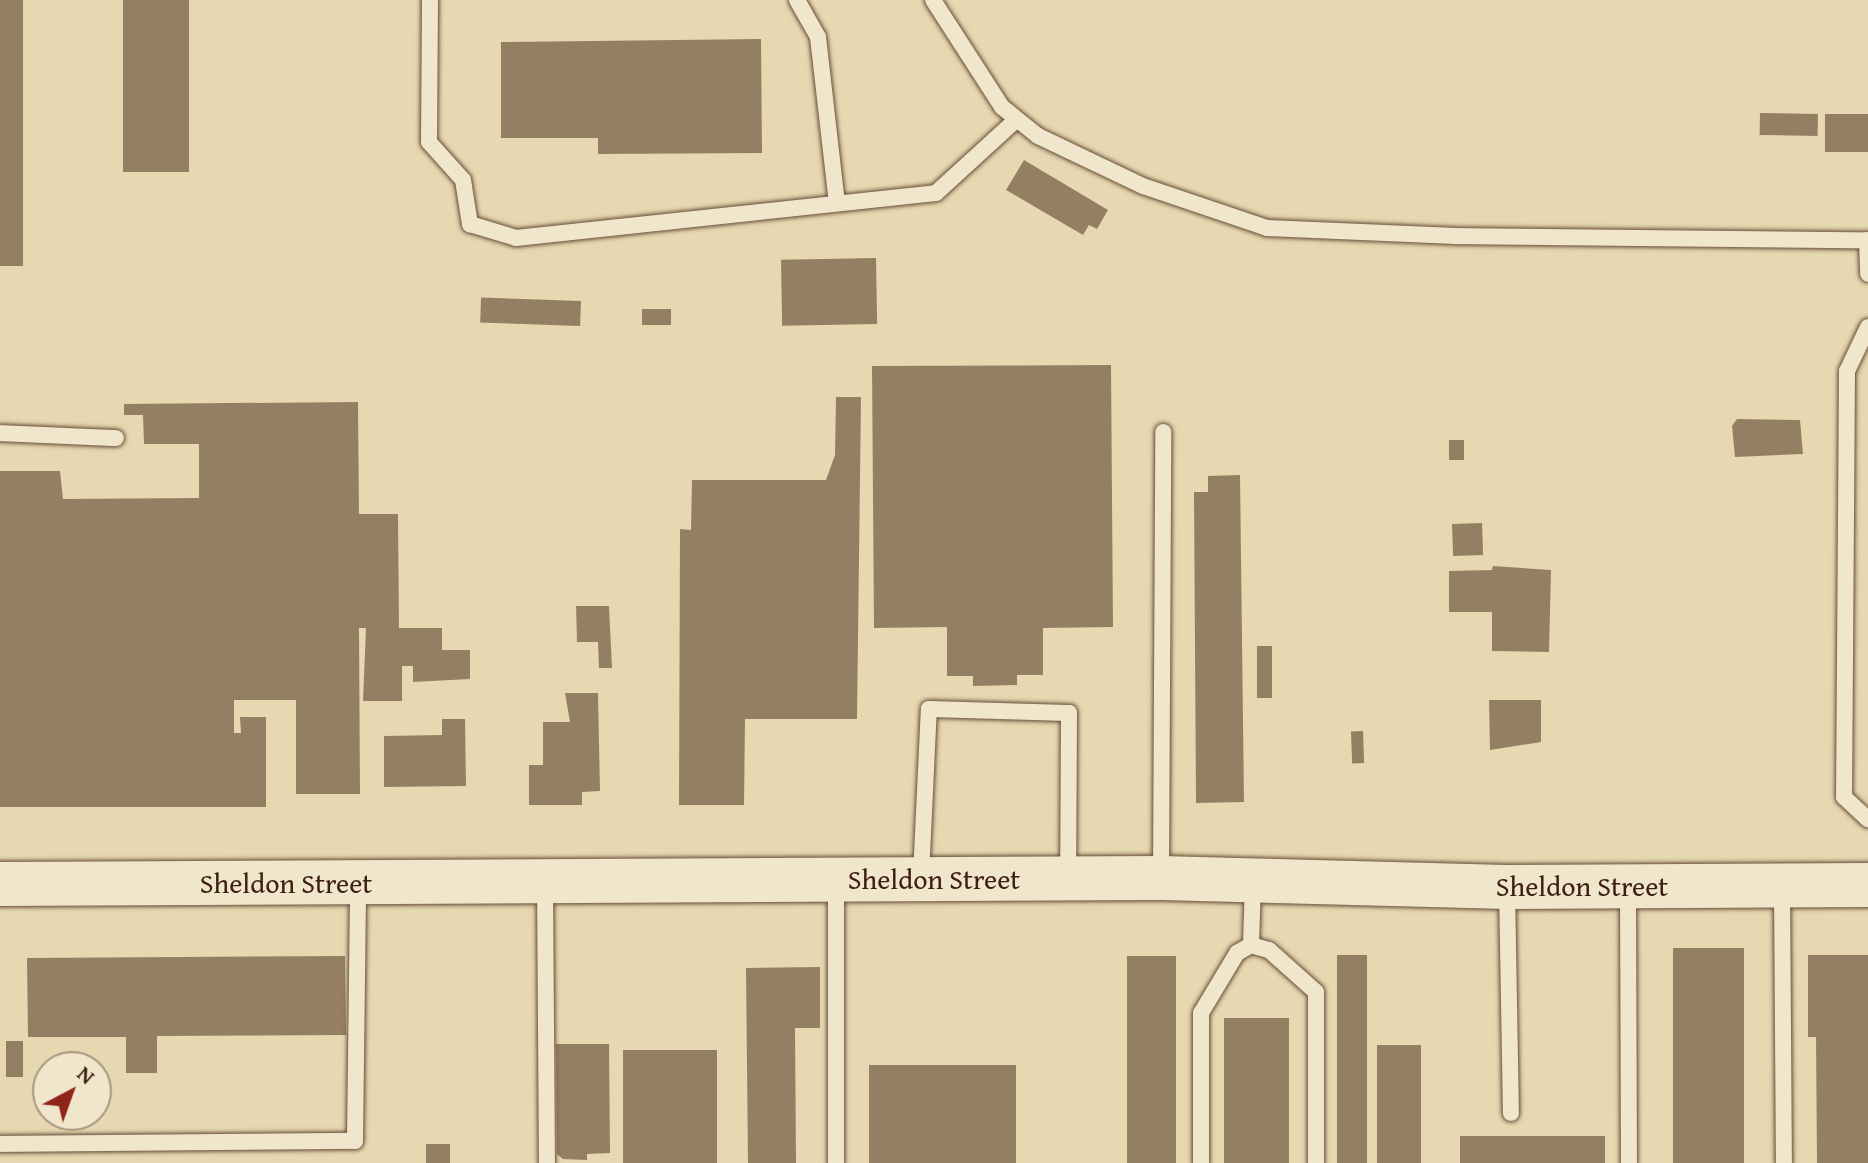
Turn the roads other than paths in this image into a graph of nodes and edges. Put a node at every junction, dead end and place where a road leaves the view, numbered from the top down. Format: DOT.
graph roads {
  1 [pos="430,0"];
  2 [pos="797,0"];
  3 [pos="933,0"];
  4 [pos="1016,120"];
  5 [pos="837,203"];
  6 [pos="1867,240"];
  7 [pos="1868,274"];
  8 [pos="1868,327"];
  9 [pos="1163,432"];
  10 [pos="0,433"];
  11 [pos="116,438"];
  12 [pos="1868,819"];
  13 [pos="921,878"];
  14 [pos="1161,878"];
  15 [pos="1253,878"];
  16 [pos="836,879"];
  17 [pos="1068,879"];
  18 [pos="545,881"];
  19 [pos="358,883"];
  20 [pos="0,884"];
  21 [pos="1628,885"];
  22 [pos="1868,885"];
  23 [pos="1782,886"];
  24 [pos="1507,887"];
  25 [pos="1251,945"];
  26 [pos="1511,1113"];
  27 [pos="0,1144"];
  28 [pos="547,1163"];
  29 [pos="836,1163"];
  30 [pos="1201,1163"];
  31 [pos="1316,1163"];
  32 [pos="1629,1163"];
  33 [pos="1784,1163"];
  1 -- 5 [label="lane"];
  2 -- 5 [label="lane"];
  3 -- 4 [label="lane"];
  4 -- 5 [label="lane"];
  4 -- 6 [label="lane"];
  6 -- 7 [label="lane"];
  8 -- 12 [label="lane"];
  9 -- 14 [label="lane"];
  10 -- 11 [label="lane"];
  13 -- 16 [label="main road, Sheldon Street"];
  13 -- 17 [label="main road, Sheldon Street"];
  13 -- 17 [label="lane"];
  14 -- 15 [label="main road, Sheldon Street"];
  14 -- 17 [label="main road, Sheldon Street"];
  15 -- 24 [label="main road, Sheldon Street"];
  15 -- 25 [label="lane"];
  16 -- 18 [label="main road, Sheldon Street"];
  16 -- 29 [label="lane"];
  18 -- 19 [label="main road, Sheldon Street"];
  18 -- 28 [label="lane"];
  19 -- 20 [label="main road, Sheldon Street"];
  19 -- 27 [label="lane"];
  21 -- 23 [label="main road, Sheldon Street"];
  21 -- 24 [label="main road, Sheldon Street"];
  21 -- 32 [label="lane"];
  22 -- 23 [label="main road, Sheldon Street"];
  23 -- 33 [label="lane"];
  24 -- 26 [label="lane"];
  25 -- 30 [label="lane"];
  25 -- 31 [label="lane"];
}
